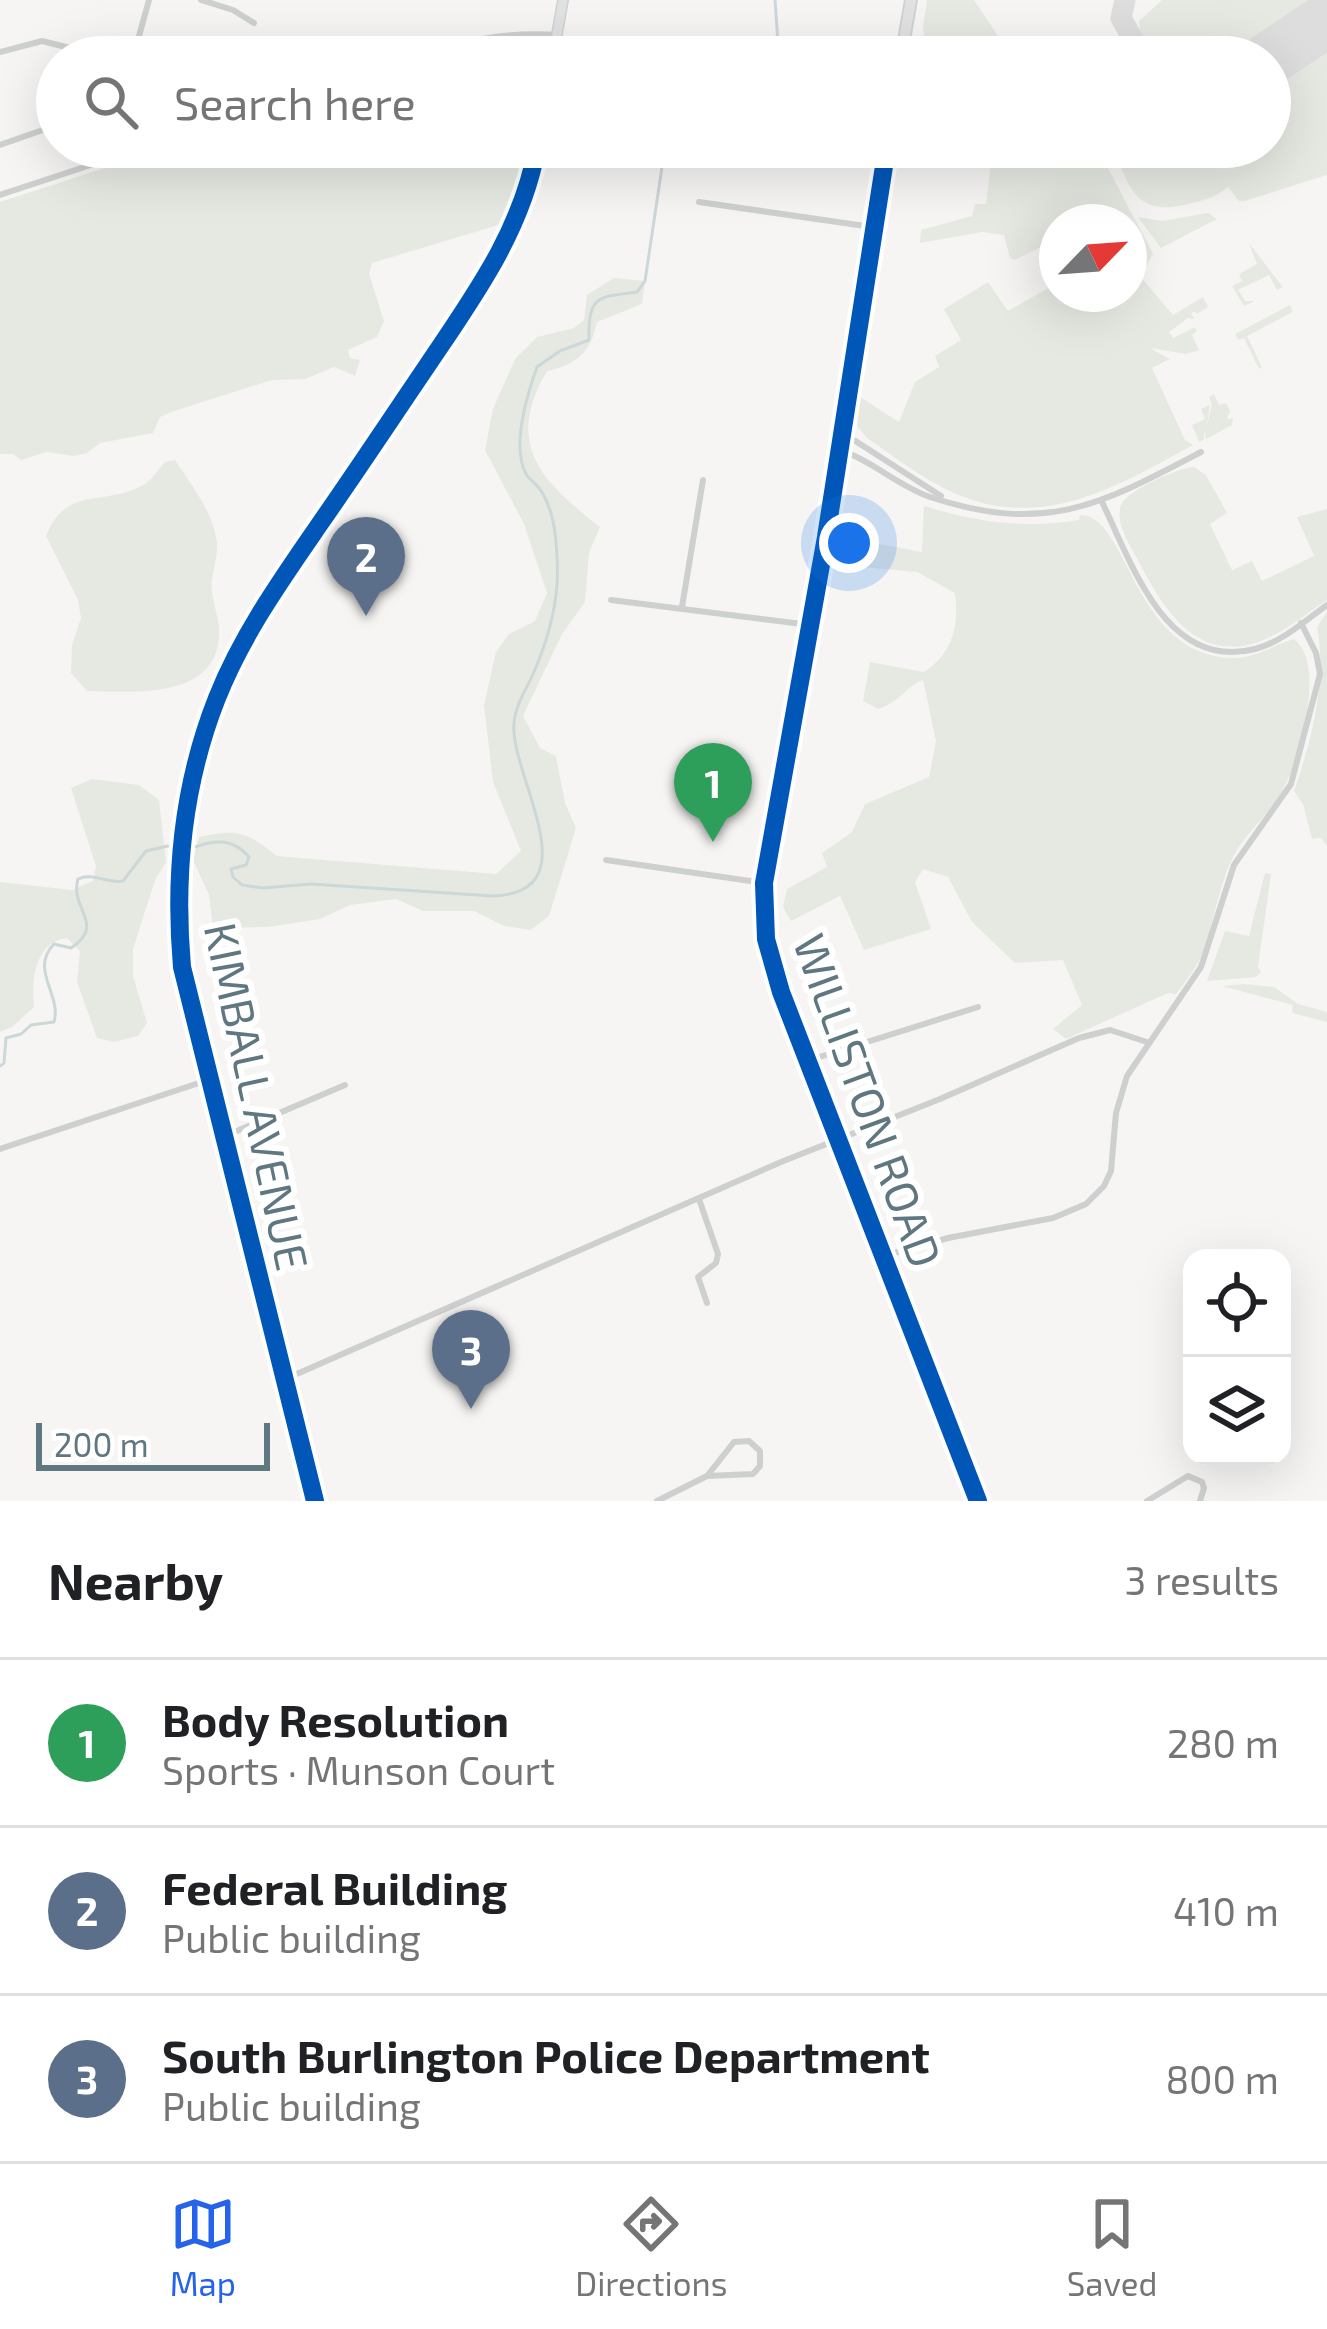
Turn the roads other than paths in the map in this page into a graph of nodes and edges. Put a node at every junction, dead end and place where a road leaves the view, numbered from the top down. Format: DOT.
graph roads {
  1 [pos="149,0"];
  2 [pos="201,0"];
  3 [pos="563,0"];
  4 [pos="911,0"];
  5 [pos="254,23"];
  6 [pos="557,35"];
  7 [pos="139,36"];
  8 [pos="492,36"];
  9 [pos="905,36"];
  10 [pos="36,43"];
  11 [pos="0,52"];
  12 [pos="36,132"];
  13 [pos="0,145"];
  14 [pos="83,168"];
  15 [pos="532,168"];
  16 [pos="884,168"];
  17 [pos="0,196"];
  18 [pos="700,202"];
  19 [pos="876,228"];
  20 [pos="843,433"];
  21 [pos="840,450"];
  22 [pos="1202,452"];
  23 [pos="703,480"];
  24 [pos="949,501"];
  25 [pos="1102,502"];
  26 [pos="611,600"];
  27 [pos="1327,605"];
  28 [pos="682,607"];
  29 [pos="1301,623"];
  30 [pos="810,625"];
  31 [pos="605,860"];
  32 [pos="764,883"];
  33 [pos="978,1007"];
  34 [pos="1147,1042"];
  35 [pos="806,1061"];
  36 [pos="208,1081"];
  37 [pos="345,1085"];
  38 [pos="221,1137"];
  39 [pos="837,1140"];
  40 [pos="0,1149"];
  41 [pos="699,1199"];
  42 [pos="884,1256"];
  43 [pos="707,1303"];
  44 [pos="282,1380"];
  45 [pos="707,1476"];
  46 [pos="315,1501"];
  47 [pos="657,1501"];
  48 [pos="978,1501"];
  49 [pos="1147,1501"];
  50 [pos="1200,1501"];
  1 -- 7 [label="street"];
  2 -- 5 [label="street"];
  3 -- 6 [label="main road"];
  4 -- 9 [label="main road"];
  6 -- 8 [label="street"];
  10 -- 11 [label="street"];
  12 -- 13 [label="street"];
  14 -- 17 [label="street"];
  15 -- 36 [label="main road, KIMBALL AVENUE"];
  16 -- 19 [label="main road, WILLISTON ROAD"];
  18 -- 19 [label="street"];
  19 -- 20 [label="main road, WILLISTON ROAD"];
  20 -- 21 [label="main road, WILLISTON ROAD"];
  20 -- 24 [label="street"];
  21 -- 24 [label="street"];
  21 -- 30 [label="main road, WILLISTON ROAD"];
  22 -- 25 [label="street"];
  23 -- 28 [label="street"];
  24 -- 25 [label="street"];
  25 -- 29 [label="street"];
  26 -- 28 [label="street"];
  27 -- 29 [label="street"];
  28 -- 30 [label="street"];
  29 -- 34 [label="street"];
  30 -- 32 [label="main road, WILLISTON ROAD"];
  31 -- 32 [label="street"];
  32 -- 35 [label="main road, WILLISTON ROAD"];
  33 -- 35 [label="street"];
  34 -- 39 [label="street"];
  34 -- 42 [label="street"];
  35 -- 39 [label="main road, WILLISTON ROAD"];
  36 -- 38 [label="main road, KIMBALL AVENUE"];
  36 -- 40 [label="street"];
  37 -- 38 [label="street"];
  38 -- 44 [label="main road, KIMBALL AVENUE"];
  39 -- 41 [label="street"];
  39 -- 42 [label="main road, WILLISTON ROAD"];
  41 -- 43 [label="street"];
  41 -- 44 [label="street"];
  42 -- 48 [label="main road, WILLISTON ROAD"];
  44 -- 46 [label="main road, KIMBALL AVENUE"];
  45 -- 45 [label="street"];
  45 -- 47 [label="street"];
  49 -- 50 [label="street"];
}
